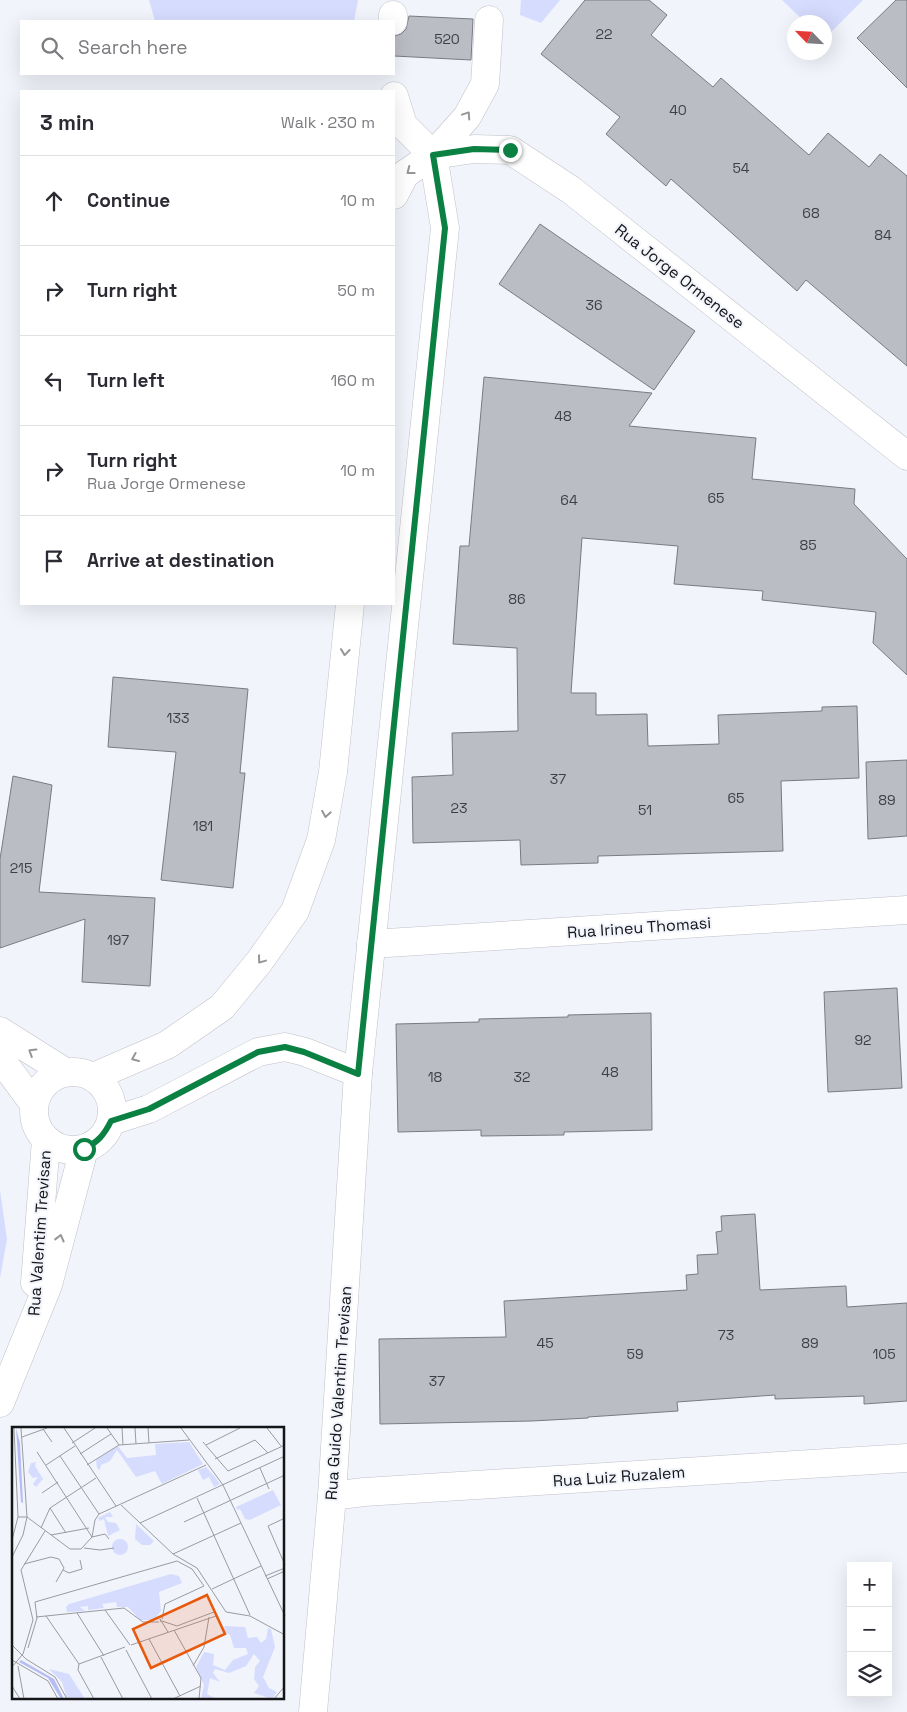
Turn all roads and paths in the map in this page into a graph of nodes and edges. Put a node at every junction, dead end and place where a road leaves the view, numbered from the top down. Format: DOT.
graph roads {
  1 [pos="489,20"];
  2 [pos="390,75"];
  3 [pos="392,90"];
  4 [pos="395,99"];
  5 [pos="433,155"];
  6 [pos="395,194"];
  7 [pos="907,456"];
  8 [pos="350,605"];
  9 [pos="907,910"];
  10 [pos="371,944"];
  11 [pos="0,1031"];
  12 [pos="0,1058"];
  13 [pos="65,1072"];
  14 [pos="358,1074"];
  15 [pos="93,1077"];
  16 [pos="34,1104"];
  17 [pos="111,1121"];
  18 [pos="46,1140"];
  19 [pos="84,1149"];
  20 [pos="32,1326"];
  21 [pos="0,1403"];
  22 [pos="907,1458"];
  23 [pos="332,1496"];
  24 [pos="312,1712"];
  5 -- 1 [label="street, one-way"];
  2 -- 3 [label="street"];
  4 -- 5 [label="street"];
  5 -- 6 [label="street, one-way"];
  5 -- 7 [label="street, Rua Jorge Ormenese"];
  5 -- 10 [label="street, Rua Guido Valentim Trevisan"];
  8 -- 15 [label="street, one-way"];
  9 -- 10 [label="street, Rua Irineu Thomasi"];
  10 -- 14 [label="street, Rua Guido Valentim Trevisan"];
  13 -- 11 [label="street, one-way"];
  12 -- 16 [label="street"];
  13 -- 15 [label="street"];
  13 -- 16 [label="street"];
  14 -- 17 [label="street"];
  14 -- 23 [label="street, Rua Guido Valentim Trevisan"];
  15 -- 17 [label="street"];
  16 -- 18 [label="street"];
  17 -- 19 [label="street"];
  18 -- 19 [label="street"];
  18 -- 20 [label="street, Rua Valentim Trevisan"];
  20 -- 19 [label="street, Rua Valentim Trevisan, one-way"];
  20 -- 21 [label="street, Rua Valentim Trevisan"];
  22 -- 23 [label="street, Rua Luiz Ruzalem"];
  23 -- 24 [label="street, Rua Guido Valentim Trevisan"];
}
